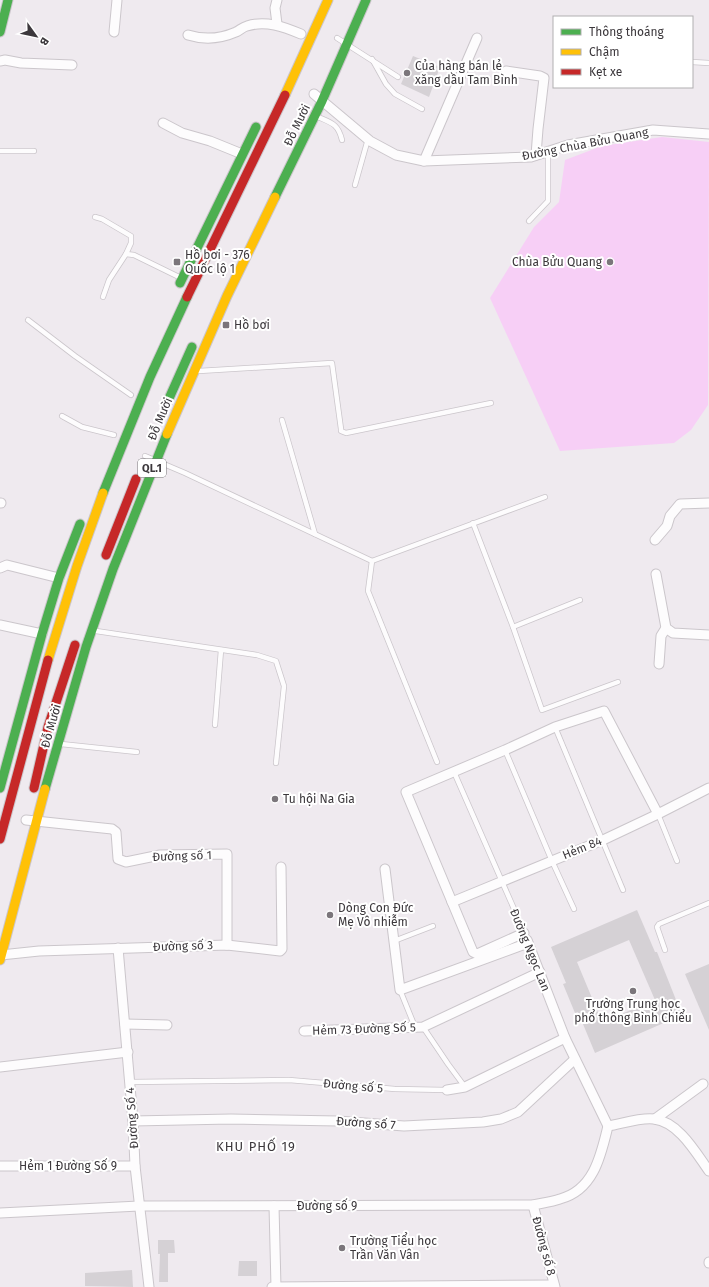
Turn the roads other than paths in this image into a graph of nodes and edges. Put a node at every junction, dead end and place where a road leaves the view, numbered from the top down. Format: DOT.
graph roads {
  1 [pos="8,0"];
  2 [pos="117,0"];
  3 [pos="277,0"];
  4 [pos="328,0"];
  5 [pos="366,0"];
  6 [pos="277,24"];
  7 [pos="0,32"];
  8 [pos="114,32"];
  9 [pos="301,34"];
  10 [pos="188,35"];
  11 [pos="477,38"];
  12 [pos="338,39"];
  13 [pos="347,44"];
  14 [pos="372,59"];
  15 [pos="0,61"];
  16 [pos="693,62"];
  17 [pos="709,63"];
  18 [pos="72,65"];
  19 [pos="506,70"];
  20 [pos="398,77"];
  21 [pos="316,90"];
  22 [pos="322,101"];
  23 [pos="309,105"];
  24 [pos="422,110"];
  25 [pos="316,116"];
  26 [pos="260,119"];
  27 [pos="163,123"];
  28 [pos="709,134"];
  29 [pos="368,139"];
  30 [pos="342,140"];
  31 [pos="0,151"];
  32 [pos="34,151"];
  33 [pos="548,152"];
  34 [pos="242,154"];
  35 [pos="536,155"];
  36 [pos="424,161"];
  37 [pos="355,185"];
  38 [pos="95,216"];
  39 [pos="529,220"];
  40 [pos="126,254"];
  41 [pos="183,278"];
  42 [pos="176,293"];
  43 [pos="103,297"];
  44 [pos="28,320"];
  45 [pos="196,336"];
  46 [pos="193,372"];
  47 [pos="131,395"];
  48 [pos="491,403"];
  49 [pos="163,412"];
  50 [pos="62,416"];
  51 [pos="282,420"];
  52 [pos="114,435"];
  53 [pos="149,447"];
  54 [pos="155,461"];
  55 [pos="142,463"];
  56 [pos="545,496"];
  57 [pos="709,503"];
  58 [pos="84,514"];
  59 [pos="473,523"];
  60 [pos="315,534"];
  61 [pos="655,540"];
  62 [pos="372,561"];
  63 [pos="104,562"];
  64 [pos="0,568"];
  65 [pos="656,574"];
  66 [pos="59,578"];
  67 [pos="580,600"];
  68 [pos="0,624"];
  69 [pos="513,627"];
  70 [pos="666,628"];
  71 [pos="92,630"];
  72 [pos="42,634"];
  73 [pos="79,635"];
  74 [pos="709,635"];
  75 [pos="221,650"];
  76 [pos="658,664"];
  77 [pos="618,682"];
  78 [pos="215,725"];
  79 [pos="555,727"];
  80 [pos="58,743"];
  81 [pos="505,750"];
  82 [pos="137,752"];
  83 [pos="437,762"];
  84 [pos="276,763"];
  85 [pos="454,772"];
  86 [pos="0,788"];
  87 [pos="709,788"];
  88 [pos="31,799"];
  89 [pos="658,814"];
  90 [pos="26,820"];
  91 [pos="36,822"];
  92 [pos="0,839"];
  93 [pos="603,840"];
  94 [pos="552,861"];
  95 [pos="676,861"];
  96 [pos="281,867"];
  97 [pos="385,869"];
  98 [pos="501,882"];
  99 [pos="623,890"];
  100 [pos="452,902"];
  101 [pos="709,903"];
  102 [pos="574,909"];
  103 [pos="433,926"];
  104 [pos="527,939"];
  105 [pos="394,941"];
  106 [pos="227,945"];
  107 [pos="118,948"];
  108 [pos="665,950"];
  109 [pos="1,957"];
  110 [pos="540,972"];
  111 [pos="400,990"];
  112 [pos="125,1024"];
  113 [pos="167,1025"];
  114 [pos="419,1027"];
  115 [pos="304,1031"];
  116 [pos="565,1038"];
  117 [pos="128,1052"];
  118 [pos="575,1059"];
  119 [pos="0,1066"];
  120 [pos="130,1082"];
  121 [pos="703,1084"];
  122 [pos="465,1087"];
  123 [pos="447,1090"];
  124 [pos="655,1119"];
  125 [pos="133,1121"];
  126 [pos="608,1126"];
  127 [pos="0,1166"];
  128 [pos="135,1166"];
  129 [pos="709,1171"];
  130 [pos="533,1205"];
  131 [pos="139,1206"];
  132 [pos="274,1206"];
  133 [pos="0,1213"];
  134 [pos="554,1286"];
  135 [pos="149,1287"];
  136 [pos="272,1287"];
  137 [pos="276,1287"];
  1 -- 7 [label="main road"];
  2 -- 8 [label="street"];
  3 -- 6 [label="street"];
  4 -- 92 [label="main road, Đỗ Mười"];
  5 -- 13 [label="main road, Đỗ Mười / QL.1"];
  6 -- 9 [label="street"];
  6 -- 10 [label="street"];
  11 -- 36 [label="street"];
  12 -- 13 [label="lane"];
  13 -- 14 [label="lane"];
  13 -- 22 [label="main road, Đỗ Mười / QL.1"];
  14 -- 20 [label="lane"];
  14 -- 24 [label="lane"];
  15 -- 18 [label="street"];
  16 -- 17 [label="lane"];
  19 -- 35 [label="street"];
  21 -- 22 [label="street, Đường Chùa Bửu Quang"];
  21 -- 23 [label="main road, Đỗ Mười"];
  22 -- 25 [label="main road, Đỗ Mười / QL.1"];
  22 -- 29 [label="street, Đường Chùa Bửu Quang"];
  25 -- 30 [label="lane"];
  25 -- 46 [label="main road, Đỗ Mười / QL.1"];
  26 -- 34 [label="main road"];
  27 -- 34 [label="street"];
  28 -- 33 [label="street, Đường Chùa Bửu Quang"];
  29 -- 36 [label="street, Đường Chùa Bửu Quang"];
  29 -- 37 [label="lane"];
  31 -- 32 [label="lane"];
  33 -- 35 [label="street, Đường Chùa Bửu Quang"];
  33 -- 39 [label="lane"];
  34 -- 41 [label="main road"];
  35 -- 36 [label="street, Đường Chùa Bửu Quang"];
  38 -- 40 [label="lane"];
  40 -- 41 [label="lane"];
  40 -- 43 [label="lane"];
  41 -- 42 [label="main road"];
  44 -- 47 [label="lane"];
  45 -- 49 [label="main road, Đỗ Mười"];
  46 -- 48 [label="lane"];
  46 -- 54 [label="main road, Đỗ Mười / QL.1"];
  50 -- 52 [label="lane"];
  51 -- 60 [label="lane"];
  53 -- 55 [label="main road, Đỗ Mười / QL.1"];
  54 -- 55 [label="lane"];
  54 -- 60 [label="lane"];
  54 -- 71 [label="main road, Đỗ Mười / QL.1"];
  55 -- 63 [label="main road, Đỗ Mười / QL.1"];
  56 -- 59 [label="lane"];
  57 -- 61 [label="street"];
  58 -- 66 [label="main road"];
  59 -- 62 [label="lane"];
  59 -- 69 [label="lane"];
  60 -- 62 [label="lane"];
  62 -- 83 [label="lane"];
  64 -- 66 [label="street"];
  65 -- 70 [label="street"];
  66 -- 72 [label="main road"];
  67 -- 69 [label="lane"];
  68 -- 72 [label="street"];
  69 -- 77 [label="lane"];
  70 -- 74 [label="street"];
  70 -- 76 [label="street"];
  71 -- 75 [label="lane"];
  71 -- 80 [label="main road, Đỗ Mười / QL.1"];
  72 -- 86 [label="main road"];
  73 -- 88 [label="main road, Đỗ Mười"];
  75 -- 78 [label="lane"];
  75 -- 84 [label="lane"];
  79 -- 81 [label="street"];
  79 -- 89 [label="street"];
  79 -- 93 [label="lane"];
  80 -- 82 [label="lane"];
  80 -- 91 [label="main road, Đỗ Mười / QL.1"];
  81 -- 85 [label="street"];
  81 -- 94 [label="lane"];
  85 -- 98 [label="lane, Đường Ngọc Lan"];
  85 -- 100 [label="street"];
  87 -- 89 [label="street, Hẻm 84"];
  89 -- 93 [label="street, Hẻm 84"];
  89 -- 95 [label="lane"];
  90 -- 91 [label="street, Đường số 1"];
  91 -- 106 [label="street, Đường số 1"];
  91 -- 109 [label="main road, Đỗ Mười / QL.1"];
  93 -- 94 [label="street, Hẻm 84"];
  93 -- 99 [label="lane"];
  94 -- 98 [label="street, Hẻm 84"];
  94 -- 102 [label="lane"];
  96 -- 106 [label="street, Đường số 3"];
  97 -- 105 [label="street"];
  98 -- 100 [label="street, Hẻm 84"];
  98 -- 104 [label="lane, Đường Ngọc Lan"];
  100 -- 104 [label="street"];
  101 -- 108 [label="lane"];
  103 -- 105 [label="lane"];
  104 -- 110 [label="street, Đường Ngọc Lan"];
  104 -- 111 [label="street"];
  105 -- 111 [label="street"];
  106 -- 107 [label="street, Đường số 3"];
  107 -- 109 [label="street, Đường số 3"];
  107 -- 112 [label="street, Đường Số 4"];
  110 -- 114 [label="street"];
  110 -- 116 [label="street, Đường Ngọc Lan"];
  111 -- 114 [label="lane"];
  112 -- 113 [label="street"];
  112 -- 117 [label="street, Đường Số 4"];
  114 -- 115 [label="street, Hẻm 73 Đường Số 5"];
  114 -- 122 [label="lane"];
  116 -- 118 [label="street, Đường Ngọc Lan"];
  116 -- 122 [label="street, Đường số 5"];
  117 -- 119 [label="street"];
  117 -- 120 [label="street, Đường Số 4"];
  118 -- 125 [label="street, Đường số 7"];
  118 -- 126 [label="street, Đường Ngọc Lan"];
  120 -- 123 [label="lane, Đường số 5"];
  120 -- 125 [label="street, Đường Số 4"];
  121 -- 124 [label="street"];
  122 -- 123 [label="street, Đường số 5"];
  124 -- 126 [label="street"];
  124 -- 129 [label="street"];
  125 -- 128 [label="street, Đường Số 4"];
  126 -- 130 [label="street, Đường số 9"];
  127 -- 128 [label="street, Hẻm 1 Đường Số 9"];
  128 -- 131 [label="street, Đường Số 4"];
  130 -- 132 [label="street, Đường số 9"];
  130 -- 134 [label="street, Đường số 8"];
  131 -- 132 [label="street, Đường số 9"];
  131 -- 133 [label="street, Đường số 9"];
  131 -- 135 [label="street, Đường Số 4"];
  132 -- 137 [label="street"];
  134 -- 137 [label="street"];
  136 -- 137 [label="street"];
}
